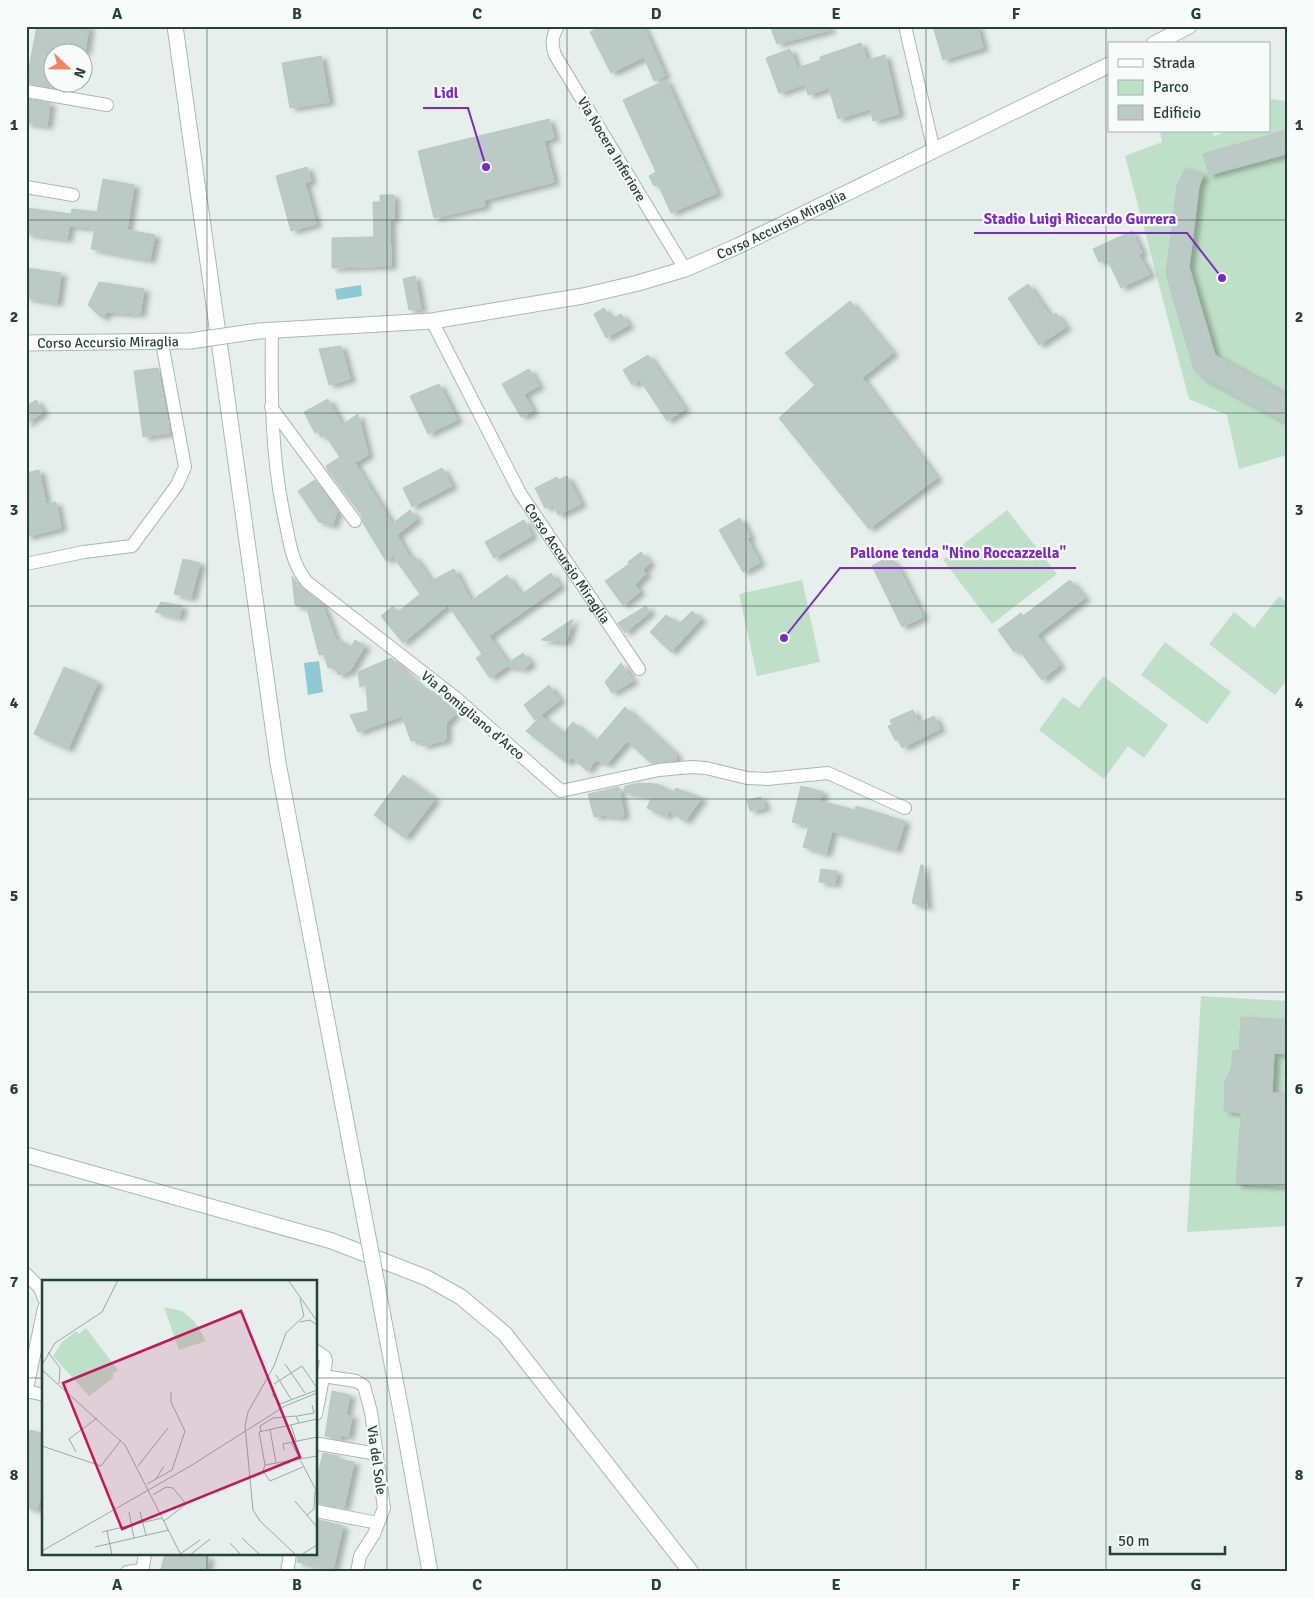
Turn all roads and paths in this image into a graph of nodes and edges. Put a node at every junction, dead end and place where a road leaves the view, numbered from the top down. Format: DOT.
graph roads {
  1 [pos="175,26"];
  2 [pos="558,26"];
  3 [pos="905,26"];
  4 [pos="1190,26"];
  5 [pos="1158,42"];
  6 [pos="1108,65"];
  7 [pos="26,91"];
  8 [pos="107,106"];
  9 [pos="934,151"];
  10 [pos="26,187"];
  11 [pos="73,195"];
  12 [pos="685,269"];
  13 [pos="432,321"];
  14 [pos="266,330"];
  15 [pos="26,343"];
  16 [pos="162,343"];
  17 [pos="271,407"];
  18 [pos="356,521"];
  19 [pos="26,564"];
  20 [pos="639,669"];
  21 [pos="904,808"];
  22 [pos="26,1155"];
  23 [pos="26,1274"];
  24 [pos="42,1293"];
  25 [pos="42,1317"];
  26 [pos="318,1352"];
  27 [pos="325,1371"];
  28 [pos="26,1392"];
  29 [pos="42,1394"];
  30 [pos="318,1404"];
  31 [pos="319,1444"];
  32 [pos="377,1454"];
  33 [pos="318,1511"];
  34 [pos="378,1523"];
  35 [pos="145,1556"];
  36 [pos="290,1556"];
  37 [pos="142,1571"];
  38 [pos="126,1572"];
  39 [pos="287,1572"];
  40 [pos="356,1572"];
  41 [pos="430,1572"];
  42 [pos="691,1572"];
  1 -- 41 [label="street, bridge"];
  2 -- 12 [label="street, Via Nocera Inferiore"];
  3 -- 9 [label="street"];
  4 -- 5 [label="street"];
  6 -- 9 [label="street, Corso Accursio Miraglia"];
  7 -- 8 [label="street"];
  9 -- 12 [label="street, Corso Accursio Miraglia"];
  10 -- 11 [label="street"];
  12 -- 13 [label="street, Corso Accursio Miraglia"];
  13 -- 14 [label="street, Corso Accursio Miraglia"];
  13 -- 20 [label="street, Corso Accursio Miraglia"];
  14 -- 16 [label="street, Corso Accursio Miraglia, bridge"];
  14 -- 17 [label="street, Via Pomigliano d'Arco"];
  15 -- 16 [label="street, Corso Accursio Miraglia"];
  16 -- 19 [label="street"];
  17 -- 18 [label="street"];
  17 -- 21 [label="street, Via Pomigliano d'Arco"];
  22 -- 42 [label="street"];
  23 -- 24 [label="street"];
  25 -- 28 [label="street"];
  26 -- 27 [label="street"];
  27 -- 30 [label="street"];
  27 -- 32 [label="street, Via del Sole"];
  28 -- 29 [label="street"];
  31 -- 32 [label="street"];
  32 -- 34 [label="street, Via del Sole"];
  33 -- 34 [label="street"];
  34 -- 40 [label="street, Via del Sole"];
  35 -- 37 [label="street"];
  36 -- 39 [label="street"];
  37 -- 38 [label="street"];
}
